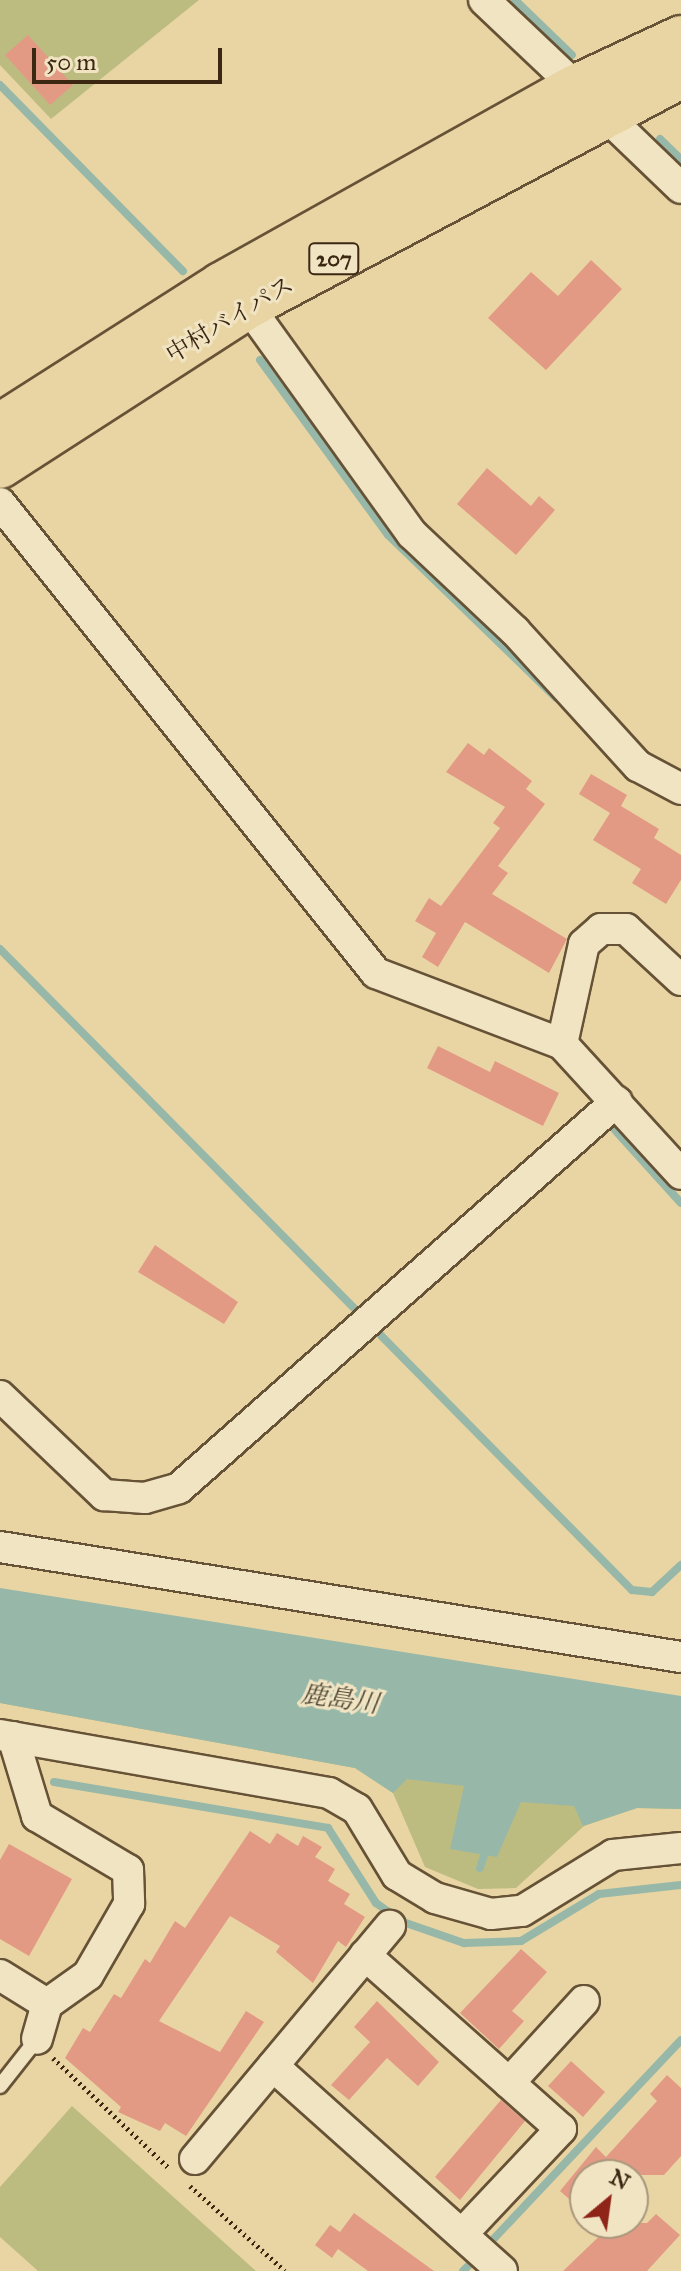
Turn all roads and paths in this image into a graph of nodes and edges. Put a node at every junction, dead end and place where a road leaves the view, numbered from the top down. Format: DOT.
graph roads {
  1 [pos="484,0"];
  2 [pos="681,38"];
  3 [pos="681,76"];
  4 [pos="590,100"];
  5 [pos="681,188"];
  6 [pos="248,306"];
  7 [pos="0,426"];
  8 [pos="0,466"];
  9 [pos="0,503"];
  10 [pos="681,789"];
  11 [pos="681,980"];
  12 [pos="562,1044"];
  13 [pos="617,1101"];
  14 [pos="681,1174"];
  15 [pos="0,1396"];
  16 [pos="0,1547"];
  17 [pos="681,1657"];
  18 [pos="7,1736"];
  19 [pos="681,1848"];
  20 [pos="390,1926"];
  21 [pos="365,1955"];
  22 [pos="0,1975"];
  23 [pos="584,2001"];
  24 [pos="47,2004"];
  25 [pos="37,2039"];
  26 [pos="273,2066"];
  27 [pos="509,2083"];
  28 [pos="0,2086"];
  29 [pos="195,2159"];
  30 [pos="482,2252"];
  31 [pos="285,2271"];
  1 -- 4 [label="street"];
  2 -- 4 [label="highway, 中村バイパス / 207"];
  3 -- 4 [label="highway, 中村バイパス / 207"];
  4 -- 5 [label="street"];
  4 -- 6 [label="highway, 中村バイパス / 207"];
  4 -- 7 [label="highway, 中村バイパス / 207"];
  6 -- 8 [label="highway, 中村バイパス / 207"];
  6 -- 10 [label="street"];
  9 -- 12 [label="street"];
  11 -- 12 [label="street"];
  12 -- 13 [label="street"];
  13 -- 14 [label="street"];
  13 -- 15 [label="street"];
  16 -- 17 [label="street"];
  18 -- 19 [label="street"];
  18 -- 24 [label="street"];
  20 -- 21 [label="street"];
  21 -- 26 [label="street"];
  21 -- 27 [label="street"];
  22 -- 24 [label="street"];
  23 -- 27 [label="street"];
  24 -- 25 [label="street"];
  25 -- 28 [label="lane"];
  25 -- 31 [label="path"];
  26 -- 29 [label="street"];
  26 -- 30 [label="street"];
  27 -- 30 [label="street"];
}
